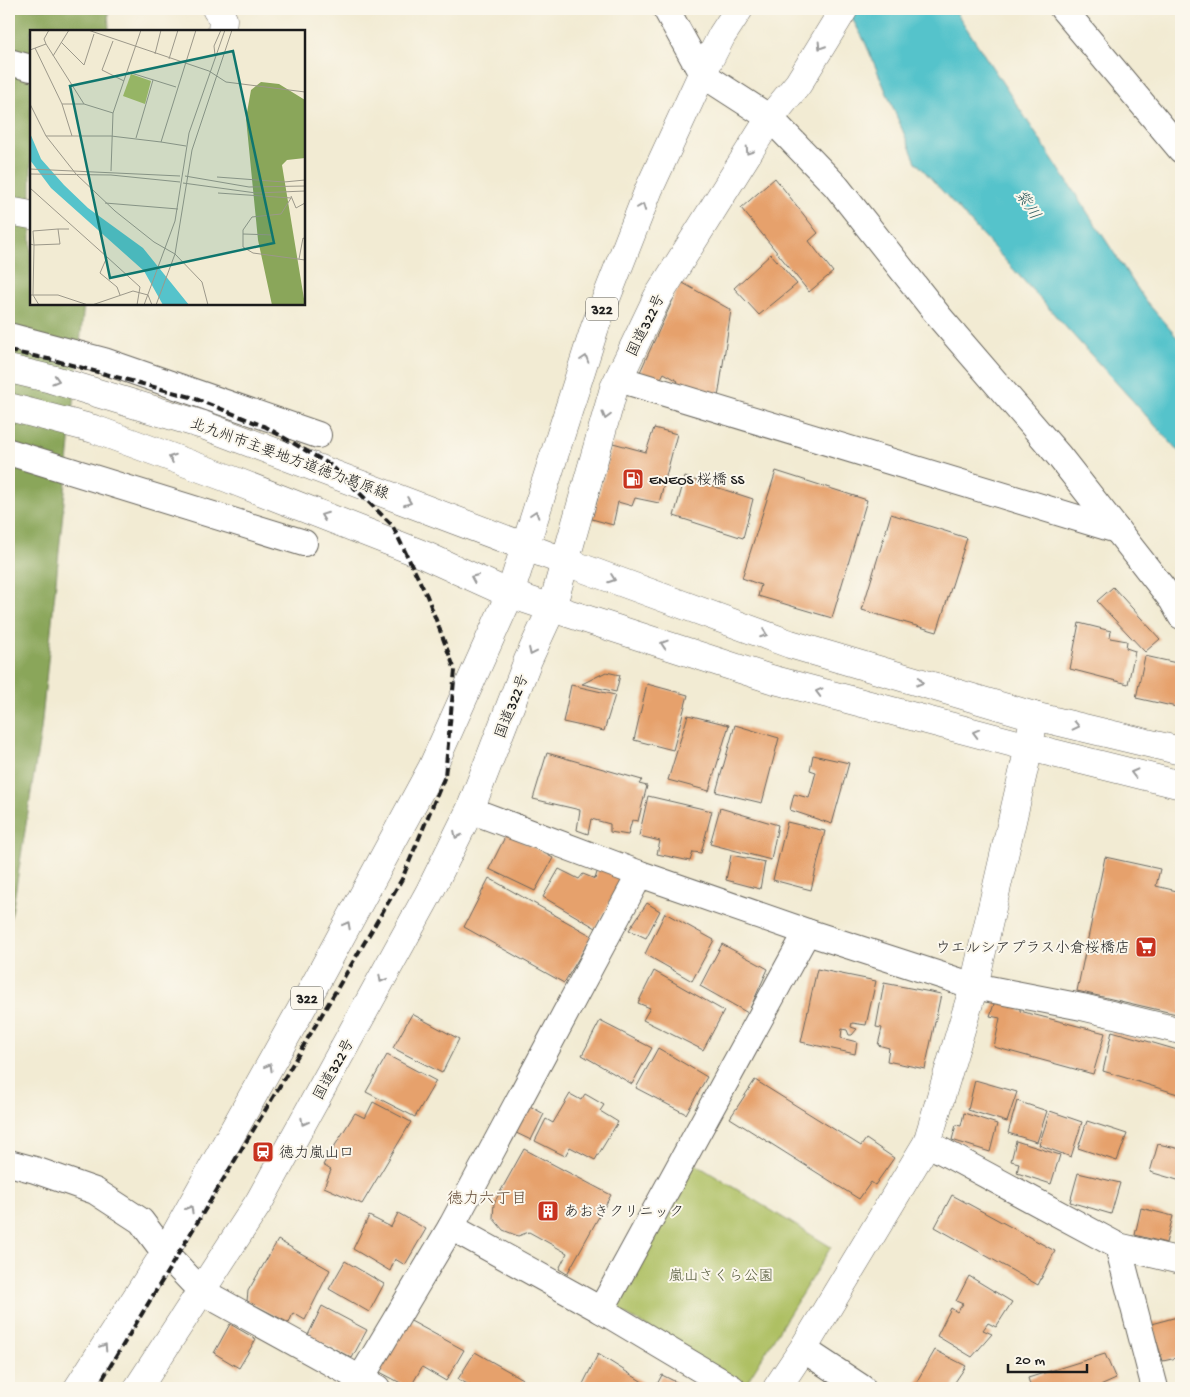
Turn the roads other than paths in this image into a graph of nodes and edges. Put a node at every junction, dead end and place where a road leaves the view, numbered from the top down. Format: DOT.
graph roads {
  1 [pos="216,9"];
  2 [pos="666,9"];
  3 [pos="739,9"];
  4 [pos="844,9"];
  5 [pos="1063,9"];
  6 [pos="222,30"];
  7 [pos="9,62"];
  8 [pos="30,68"];
  9 [pos="702,74"];
  10 [pos="770,118"];
  11 [pos="1181,150"];
  12 [pos="9,211"];
  13 [pos="30,215"];
  14 [pos="9,336"];
  15 [pos="9,369"];
  16 [pos="619,379"];
  17 [pos="9,407"];
  18 [pos="318,435"];
  19 [pos="9,452"];
  20 [pos="1117,530"];
  21 [pos="304,543"];
  22 [pos="525,547"];
  23 [pos="566,562"];
  24 [pos="510,594"];
  25 [pos="552,608"];
  26 [pos="1181,616"];
  27 [pos="1034,716"];
  28 [pos="1030,747"];
  29 [pos="1181,751"];
  30 [pos="1181,784"];
  31 [pos="470,810"];
  32 [pos="640,874"];
  33 [pos="807,932"];
  34 [pos="974,986"];
  35 [pos="1181,1031"];
  36 [pos="927,1143"];
  37 [pos="9,1164"];
  38 [pos="451,1227"];
  39 [pos="1118,1246"];
  40 [pos="165,1253"];
  41 [pos="1181,1261"];
  42 [pos="201,1291"];
  43 [pos="602,1310"];
  44 [pos="803,1349"];
  45 [pos="364,1385"];
  46 [pos="78,1388"];
  47 [pos="138,1388"];
  48 [pos="732,1388"];
  49 [pos="777,1388"];
  50 [pos="862,1388"];
  51 [pos="1155,1388"];
  1 -- 6 [label="main road"];
  2 -- 9 [label="street"];
  3 -- 9 [label="main road, 322"];
  4 -- 10 [label="main road, 国道322号, one-way"];
  5 -- 11 [label="street"];
  7 -- 8 [label="street"];
  9 -- 10 [label="street"];
  22 -- 9 [label="main road, 322, one-way"];
  10 -- 16 [label="main road, 国道322号, one-way"];
  10 -- 20 [label="street"];
  12 -- 13 [label="main road"];
  14 -- 18 [label="street"];
  15 -- 22 [label="main road, 北九州市主要地方道徳力葛原線, one-way"];
  16 -- 20 [label="street"];
  16 -- 23 [label="main road, 国道322号, one-way"];
  24 -- 17 [label="main road, one-way"];
  19 -- 21 [label="street"];
  20 -- 26 [label="street"];
  22 -- 23 [label="main road, 北九州市主要地方道徳力葛原線"];
  22 -- 24 [label="main road, 322"];
  23 -- 25 [label="main road, 国道322号"];
  23 -- 27 [label="main road, 北九州市主要地方道徳力葛原線, one-way"];
  24 -- 25 [label="main road"];
  40 -- 24 [label="main road, 322, one-way"];
  28 -- 25 [label="main road, one-way"];
  25 -- 31 [label="main road, 国道322号, one-way"];
  27 -- 28 [label="main road"];
  27 -- 29 [label="main road, 北九州市主要地方道徳力葛原線, one-way"];
  30 -- 28 [label="main road, one-way"];
  28 -- 34 [label="main road"];
  31 -- 32 [label="street"];
  31 -- 42 [label="main road, 国道322号, one-way"];
  32 -- 33 [label="street"];
  32 -- 38 [label="street"];
  33 -- 34 [label="street"];
  33 -- 43 [label="street"];
  34 -- 35 [label="street"];
  34 -- 36 [label="main road"];
  36 -- 39 [label="street"];
  36 -- 44 [label="main road"];
  37 -- 40 [label="street"];
  38 -- 43 [label="street"];
  38 -- 45 [label="street"];
  39 -- 41 [label="street"];
  39 -- 51 [label="street"];
  40 -- 42 [label="street"];
  46 -- 40 [label="main road, 322, one-way"];
  42 -- 45 [label="street"];
  42 -- 47 [label="main road, 国道322号"];
  43 -- 48 [label="street"];
  44 -- 49 [label="main road"];
  44 -- 50 [label="street"];
}
